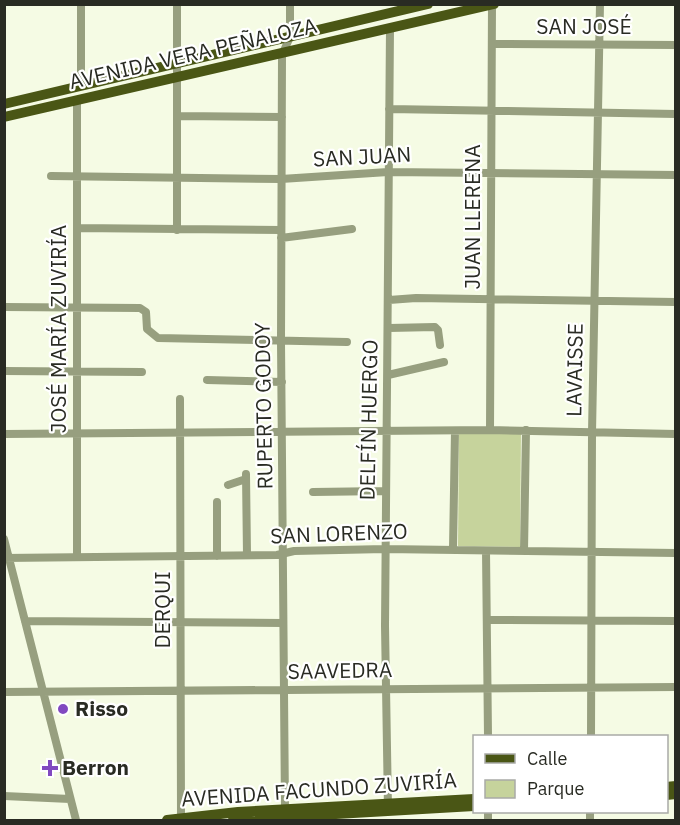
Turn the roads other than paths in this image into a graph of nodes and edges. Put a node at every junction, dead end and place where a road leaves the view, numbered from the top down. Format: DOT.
graph roads {
  1 [pos="81,4"];
  2 [pos="177,4"];
  3 [pos="290,4"];
  4 [pos="428,4"];
  5 [pos="600,4"];
  6 [pos="493,5"];
  7 [pos="391,9"];
  8 [pos="390,29"];
  9 [pos="290,37"];
  10 [pos="492,44"];
  11 [pos="675,45"];
  12 [pos="599,46"];
  13 [pos="282,55"];
  14 [pos="177,61"];
  15 [pos="178,76"];
  16 [pos="81,84"];
  17 [pos="77,100"];
  18 [pos="4,104"];
  19 [pos="389,109"];
  20 [pos="492,111"];
  21 [pos="598,113"];
  22 [pos="675,114"];
  23 [pos="178,116"];
  24 [pos="4,117"];
  25 [pos="282,117"];
  26 [pos="388,172"];
  27 [pos="492,172"];
  28 [pos="597,175"];
  29 [pos="675,175"];
  30 [pos="51,176"];
  31 [pos="78,178"];
  32 [pos="178,179"];
  33 [pos="281,179"];
  34 [pos="77,228"];
  35 [pos="352,229"];
  36 [pos="177,230"];
  37 [pos="281,234"];
  38 [pos="390,300"];
  39 [pos="490,300"];
  40 [pos="595,301"];
  41 [pos="675,302"];
  42 [pos="77,306"];
  43 [pos="4,307"];
  44 [pos="389,328"];
  45 [pos="281,342"];
  46 [pos="347,342"];
  47 [pos="440,345"];
  48 [pos="444,362"];
  49 [pos="4,371"];
  50 [pos="76,372"];
  51 [pos="142,372"];
  52 [pos="388,375"];
  53 [pos="207,380"];
  54 [pos="282,382"];
  55 [pos="180,399"];
  56 [pos="490,430"];
  57 [pos="526,430"];
  58 [pos="283,431"];
  59 [pos="455,431"];
  60 [pos="179,432"];
  61 [pos="387,432"];
  62 [pos="592,433"];
  63 [pos="4,434"];
  64 [pos="76,434"];
  65 [pos="675,434"];
  66 [pos="228,485"];
  67 [pos="387,491"];
  68 [pos="313,492"];
  69 [pos="217,502"];
  70 [pos="4,539"];
  71 [pos="385,549"];
  72 [pos="453,549"];
  73 [pos="486,551"];
  74 [pos="524,551"];
  75 [pos="592,553"];
  76 [pos="675,553"];
  77 [pos="283,554"];
  78 [pos="247,555"];
  79 [pos="182,556"];
  80 [pos="217,556"];
  81 [pos="77,557"];
  82 [pos="7,558"];
  83 [pos="487,620"];
  84 [pos="25,621"];
  85 [pos="591,621"];
  86 [pos="675,621"];
  87 [pos="181,623"];
  88 [pos="283,623"];
  89 [pos="488,687"];
  90 [pos="591,687"];
  91 [pos="675,687"];
  92 [pos="386,689"];
  93 [pos="181,690"];
  94 [pos="285,690"];
  95 [pos="4,692"];
  96 [pos="44,693"];
  97 [pos="488,735"];
  98 [pos="591,735"];
  99 [pos="4,796"];
  100 [pos="70,799"];
  101 [pos="473,799"];
  102 [pos="473,806"];
  103 [pos="388,807"];
  104 [pos="285,809"];
  105 [pos="344,817"];
  106 [pos="237,818"];
  107 [pos="181,819"];
  108 [pos="76,820"];
  109 [pos="167,820"];
  1 -- 16 [label="street"];
  2 -- 14 [label="street"];
  3 -- 9 [label="street, RUPERTO GODOY"];
  4 -- 7 [label="main road, AVENIDA VERA PEÑALOZA"];
  5 -- 12 [label="street, LAVAISSE"];
  6 -- 8 [label="main road, AVENIDA VERA PEÑALOZA"];
  6 -- 10 [label="street, JUAN LLERENA"];
  7 -- 9 [label="main road, AVENIDA VERA PEÑALOZA"];
  8 -- 13 [label="main road, AVENIDA VERA PEÑALOZA"];
  8 -- 19 [label="street, DELFÍN HUERGO"];
  9 -- 13 [label="street, RUPERTO GODOY"];
  9 -- 14 [label="main road, AVENIDA VERA PEÑALOZA"];
  10 -- 12 [label="street, SAN JOSÉ"];
  10 -- 20 [label="street, JUAN LLERENA"];
  11 -- 12 [label="street, SAN JOSÉ"];
  12 -- 21 [label="street, LAVAISSE"];
  13 -- 15 [label="main road, AVENIDA VERA PEÑALOZA"];
  13 -- 25 [label="street, RUPERTO GODOY"];
  14 -- 15 [label="street"];
  14 -- 16 [label="main road, AVENIDA VERA PEÑALOZA"];
  15 -- 17 [label="main road, AVENIDA VERA PEÑALOZA"];
  15 -- 23 [label="street"];
  16 -- 18 [label="main road, AVENIDA VERA PEÑALOZA"];
  17 -- 24 [label="main road, AVENIDA VERA PEÑALOZA"];
  17 -- 31 [label="street, JOSÉ MARÍA ZUVIRÍA"];
  19 -- 20 [label="street"];
  19 -- 26 [label="street, DELFÍN HUERGO"];
  20 -- 21 [label="street"];
  20 -- 27 [label="street, JUAN LLERENA"];
  21 -- 22 [label="street"];
  21 -- 28 [label="street, LAVAISSE"];
  23 -- 25 [label="street"];
  23 -- 32 [label="street"];
  25 -- 33 [label="street, RUPERTO GODOY"];
  26 -- 27 [label="street, SAN JUAN"];
  26 -- 33 [label="street, SAN JUAN"];
  26 -- 38 [label="street, DELFÍN HUERGO"];
  27 -- 28 [label="street, SAN JUAN"];
  27 -- 39 [label="street, JUAN LLERENA"];
  28 -- 29 [label="street, SAN JUAN"];
  28 -- 40 [label="street, LAVAISSE"];
  30 -- 31 [label="street, SAN JUAN"];
  31 -- 32 [label="street, SAN JUAN"];
  31 -- 34 [label="street, JOSÉ MARÍA ZUVIRÍA"];
  32 -- 33 [label="street, SAN JUAN"];
  32 -- 36 [label="street"];
  33 -- 37 [label="street, RUPERTO GODOY"];
  34 -- 36 [label="street"];
  34 -- 42 [label="street, JOSÉ MARÍA ZUVIRÍA"];
  35 -- 37 [label="street"];
  36 -- 37 [label="street"];
  37 -- 45 [label="street, RUPERTO GODOY"];
  38 -- 39 [label="street"];
  38 -- 44 [label="street, DELFÍN HUERGO"];
  39 -- 40 [label="street"];
  39 -- 56 [label="street, JUAN LLERENA"];
  40 -- 41 [label="street"];
  40 -- 62 [label="street, LAVAISSE"];
  42 -- 43 [label="street"];
  42 -- 45 [label="street"];
  42 -- 50 [label="street, JOSÉ MARÍA ZUVIRÍA"];
  44 -- 47 [label="street"];
  44 -- 52 [label="street, DELFÍN HUERGO"];
  45 -- 46 [label="street"];
  45 -- 54 [label="street, RUPERTO GODOY"];
  48 -- 52 [label="street"];
  49 -- 50 [label="street"];
  50 -- 51 [label="street"];
  50 -- 64 [label="street, JOSÉ MARÍA ZUVIRÍA"];
  52 -- 61 [label="street, DELFÍN HUERGO"];
  53 -- 54 [label="street"];
  54 -- 58 [label="street, RUPERTO GODOY"];
  55 -- 60 [label="street, DERQUI"];
  56 -- 57 [label="street"];
  56 -- 59 [label="street"];
  57 -- 62 [label="street"];
  57 -- 74 [label="street"];
  58 -- 60 [label="street"];
  58 -- 61 [label="street"];
  58 -- 77 [label="street, RUPERTO GODOY"];
  59 -- 61 [label="street"];
  59 -- 72 [label="street"];
  60 -- 64 [label="street"];
  60 -- 79 [label="street, DERQUI"];
  61 -- 67 [label="street, DELFÍN HUERGO"];
  62 -- 65 [label="street"];
  62 -- 75 [label="street, LAVAISSE"];
  63 -- 64 [label="street"];
  64 -- 81 [label="street, JOSÉ MARÍA ZUVIRÍA"];
  66 -- 78 [label="street"];
  67 -- 68 [label="street"];
  67 -- 71 [label="street, DELFÍN HUERGO"];
  69 -- 80 [label="street"];
  70 -- 82 [label="street"];
  71 -- 72 [label="street, SAN LORENZO"];
  71 -- 77 [label="street, SAN LORENZO"];
  71 -- 92 [label="street, DELFÍN HUERGO"];
  72 -- 73 [label="street, SAN LORENZO"];
  73 -- 74 [label="street, SAN LORENZO"];
  73 -- 83 [label="street"];
  74 -- 75 [label="street, SAN LORENZO"];
  75 -- 76 [label="street, SAN LORENZO"];
  75 -- 85 [label="street, LAVAISSE"];
  77 -- 78 [label="street, SAN LORENZO"];
  77 -- 88 [label="street, RUPERTO GODOY"];
  78 -- 80 [label="street, SAN LORENZO"];
  79 -- 80 [label="street, SAN LORENZO"];
  79 -- 81 [label="street, SAN LORENZO"];
  79 -- 87 [label="street, DERQUI"];
  81 -- 82 [label="street, SAN LORENZO"];
  82 -- 84 [label="street"];
  83 -- 85 [label="street"];
  83 -- 89 [label="street"];
  84 -- 87 [label="street"];
  84 -- 96 [label="street"];
  85 -- 86 [label="street"];
  85 -- 90 [label="street, LAVAISSE"];
  87 -- 88 [label="street"];
  87 -- 93 [label="street, DERQUI"];
  88 -- 94 [label="street, RUPERTO GODOY"];
  89 -- 90 [label="street, SAAVEDRA"];
  89 -- 92 [label="street, SAAVEDRA"];
  89 -- 97 [label="street"];
  90 -- 91 [label="street, SAAVEDRA"];
  90 -- 98 [label="street, LAVAISSE"];
  92 -- 94 [label="street, SAAVEDRA"];
  92 -- 103 [label="street, DELFÍN HUERGO"];
  93 -- 94 [label="street, SAAVEDRA"];
  93 -- 96 [label="street, SAAVEDRA"];
  93 -- 107 [label="street, DERQUI"];
  94 -- 104 [label="street, RUPERTO GODOY"];
  95 -- 96 [label="street, SAAVEDRA"];
  96 -- 100 [label="street"];
  99 -- 100 [label="street"];
  100 -- 108 [label="street"];
  101 -- 103 [label="main road, AVENIDA FACUNDO ZUVIRÍA"];
  102 -- 103 [label="main road, AVENIDA FACUNDO ZUVIRÍA"];
  103 -- 104 [label="main road, AVENIDA FACUNDO ZUVIRÍA"];
  103 -- 105 [label="main road, AVENIDA FACUNDO ZUVIRÍA"];
  104 -- 106 [label="main road, AVENIDA FACUNDO ZUVIRÍA"];
  105 -- 106 [label="main road, AVENIDA FACUNDO ZUVIRÍA"];
  106 -- 107 [label="main road, AVENIDA FACUNDO ZUVIRÍA"];
  107 -- 109 [label="main road, AVENIDA FACUNDO ZUVIRÍA"];
}
